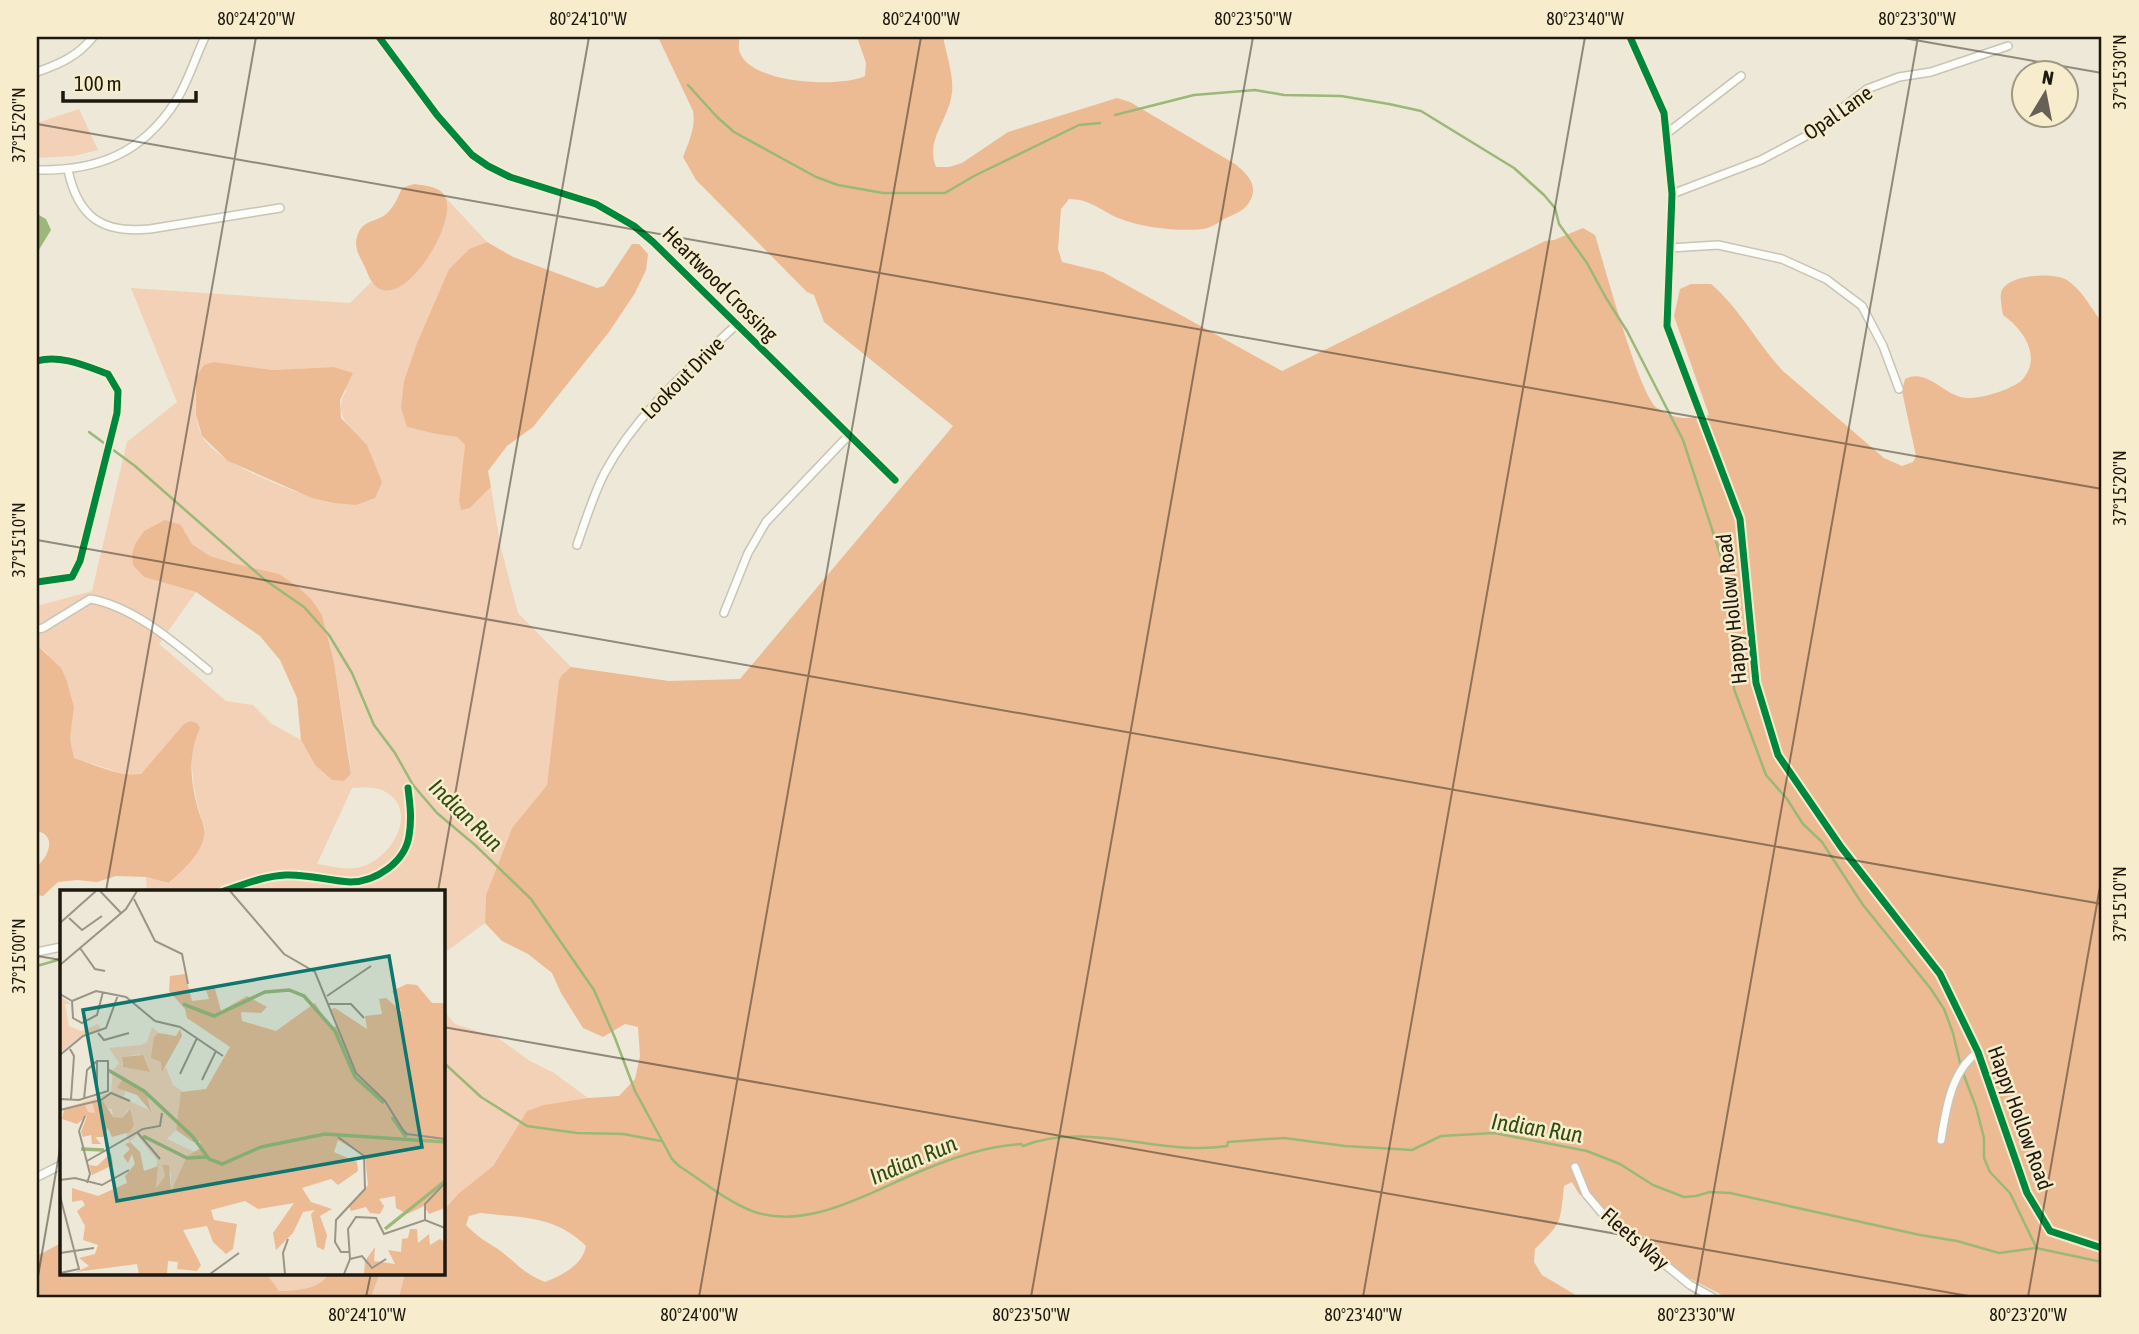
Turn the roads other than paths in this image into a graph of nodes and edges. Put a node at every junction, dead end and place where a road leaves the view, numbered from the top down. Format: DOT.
graph roads {
  1 [pos="93,37"];
  2 [pos="205,37"];
  3 [pos="379,37"];
  4 [pos="1630,37"];
  5 [pos="2008,46"];
  6 [pos="37,72"];
  7 [pos="1741,76"];
  8 [pos="1666,134"];
  9 [pos="37,170"];
  10 [pos="68,170"];
  11 [pos="1672,194"];
  12 [pos="280,208"];
  13 [pos="1670,248"];
  14 [pos="736,325"];
  15 [pos="37,361"];
  16 [pos="1899,389"];
  17 [pos="849,435"];
  18 [pos="895,480"];
  19 [pos="577,545"];
  20 [pos="37,582"];
  21 [pos="724,613"];
  22 [pos="37,629"];
  23 [pos="208,670"];
  24 [pos="408,788"];
  25 [pos="227,890"];
  26 [pos="60,947"];
  27 [pos="37,952"];
  28 [pos="1978,1052"];
  29 [pos="1941,1140"];
  30 [pos="60,1166"];
  31 [pos="1575,1167"];
  32 [pos="37,1177"];
  33 [pos="2102,1248"];
  34 [pos="1712,1297"];
  1 -- 6 [label="street"];
  2 -- 10 [label="street"];
  3 -- 14 [label="street, Heartwood Crossing"];
  4 -- 8 [label="street, Happy Hollow Road"];
  5 -- 11 [label="street, Opal Lane"];
  7 -- 8 [label="street"];
  8 -- 11 [label="street, Happy Hollow Road"];
  9 -- 10 [label="street"];
  10 -- 12 [label="street"];
  11 -- 13 [label="street, Happy Hollow Road"];
  13 -- 16 [label="street"];
  13 -- 28 [label="street, Happy Hollow Road"];
  14 -- 17 [label="street, Heartwood Crossing"];
  14 -- 19 [label="street, Lookout Drive"];
  15 -- 20 [label="street"];
  17 -- 18 [label="street, Heartwood Crossing"];
  17 -- 21 [label="street"];
  22 -- 23 [label="street"];
  24 -- 25 [label="street"];
  26 -- 27 [label="street"];
  28 -- 29 [label="street"];
  28 -- 33 [label="street, Happy Hollow Road"];
  30 -- 32 [label="street"];
  31 -- 34 [label="street, Fleets Way"];
}
